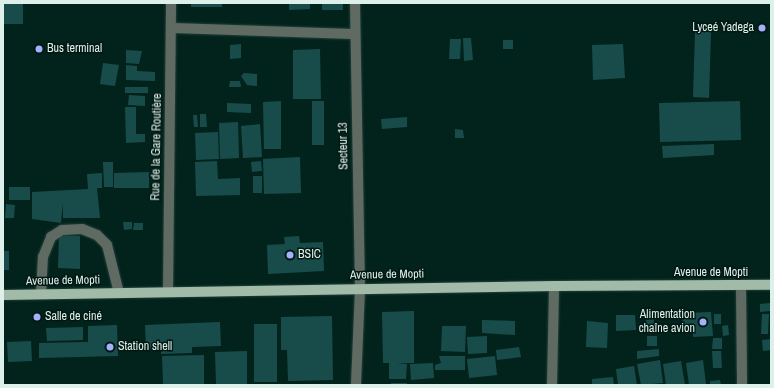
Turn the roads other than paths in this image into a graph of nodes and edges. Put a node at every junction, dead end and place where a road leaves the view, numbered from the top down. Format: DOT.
graph roads {
  1 [pos="171,3"];
  2 [pos="355,3"];
  3 [pos="171,28"];
  4 [pos="355,34"];
  5 [pos="771,285"];
  6 [pos="554,286"];
  7 [pos="741,286"];
  8 [pos="360,289"];
  9 [pos="168,292"];
  10 [pos="119,293"];
  11 [pos="41,294"];
  12 [pos="3,295"];
  13 [pos="356,385"];
  14 [pos="552,385"];
  15 [pos="742,385"];
  1 -- 3 [label="street, Rue de la Gare Routière"];
  2 -- 4 [label="street, Secteur 13"];
  3 -- 4 [label="street"];
  3 -- 9 [label="street, Rue de la Gare Routière"];
  4 -- 8 [label="street, Secteur 13"];
  5 -- 7 [label="main road, Avenue de Mopti"];
  6 -- 7 [label="main road, Avenue de Mopti"];
  6 -- 8 [label="main road, Avenue de Mopti"];
  6 -- 14 [label="street"];
  7 -- 15 [label="street"];
  8 -- 9 [label="main road, Avenue de Mopti"];
  8 -- 13 [label="street, Secteur 13"];
  9 -- 10 [label="main road, Avenue de Mopti"];
  10 -- 11 [label="main road, Avenue de Mopti"];
  10 -- 11 [label="street"];
  11 -- 12 [label="main road, Avenue de Mopti"];
}
